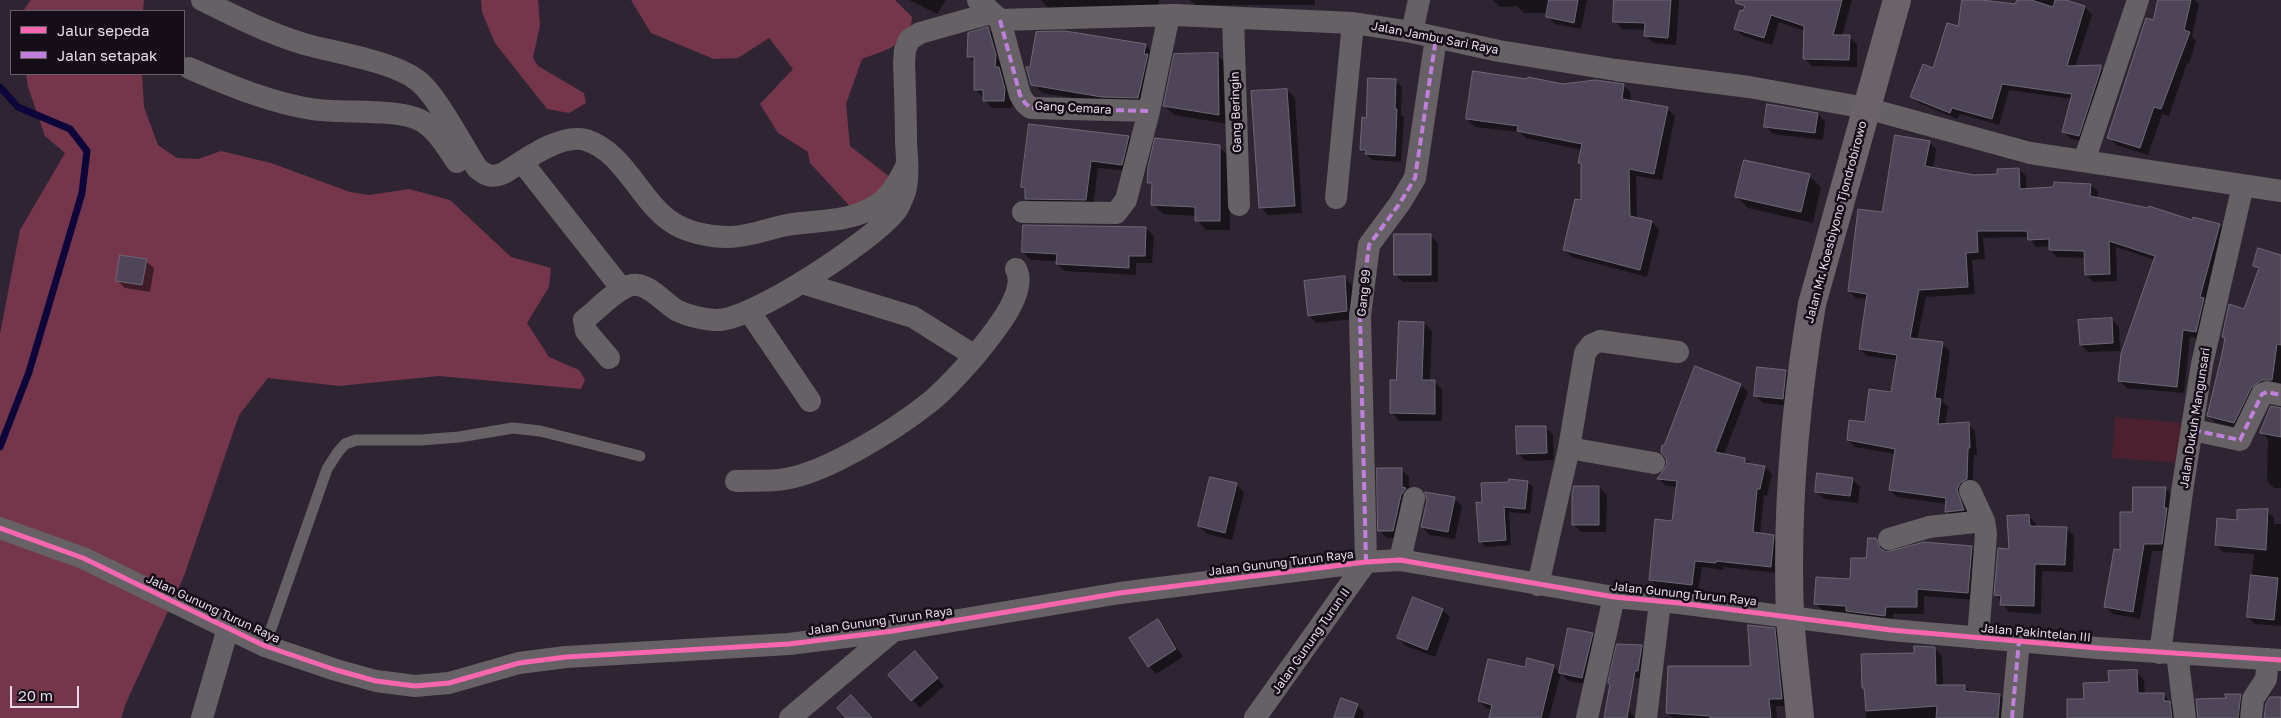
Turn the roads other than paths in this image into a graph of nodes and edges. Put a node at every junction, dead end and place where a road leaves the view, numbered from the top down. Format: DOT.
graph roads {
  1 [pos="202,0"];
  2 [pos="1419,0"];
  3 [pos="1897,0"];
  4 [pos="2138,0"];
  5 [pos="1174,10"];
  6 [pos="989,11"];
  7 [pos="1233,18"];
  8 [pos="1353,23"];
  9 [pos="1412,32"];
  10 [pos="1436,38"];
  11 [pos="189,68"];
  12 [pos="1866,108"];
  13 [pos="1149,111"];
  14 [pos="2084,161"];
  15 [pos="522,162"];
  16 [pos="907,165"];
  17 [pos="493,176"];
  18 [pos="2243,186"];
  19 [pos="2281,191"];
  20 [pos="1336,198"];
  21 [pos="1239,205"];
  22 [pos="1023,212"];
  23 [pos="1016,269"];
  24 [pos="802,283"];
  25 [pos="622,289"];
  26 [pos="749,311"];
  27 [pos="1678,352"];
  28 [pos="976,356"];
  29 [pos="609,358"];
  30 [pos="2281,395"];
  31 [pos="810,401"];
  32 [pos="2193,430"];
  33 [pos="1569,448"];
  34 [pos="640,456"];
  35 [pos="1654,463"];
  36 [pos="736,481"];
  37 [pos="1970,490"];
  38 [pos="1414,498"];
  39 [pos="1984,521"];
  40 [pos="0,528"];
  41 [pos="1889,539"];
  42 [pos="1400,560"];
  43 [pos="1366,562"];
  44 [pos="1538,585"];
  45 [pos="1614,597"];
  46 [pos="1660,602"];
  47 [pos="1790,616"];
  48 [pos="228,628"];
  49 [pos="893,631"];
  50 [pos="1978,638"];
  51 [pos="2019,641"];
  52 [pos="265,646"];
  53 [pos="2169,653"];
  54 [pos="2274,660"];
  55 [pos="202,718"];
  56 [pos="790,718"];
  57 [pos="1255,718"];
  58 [pos="1587,718"];
  59 [pos="1646,718"];
  60 [pos="1800,718"];
  61 [pos="2012,718"];
  62 [pos="2185,718"];
  63 [pos="2251,718"];
  1 -- 17 [label="street"];
  2 -- 9 [label="street"];
  3 -- 12 [label="main road, Jalan Mr. Koesbiyono Tjondrobirowo"];
  4 -- 14 [label="street"];
  5 -- 6 [label="street, Jalan Jambu Sari Raya"];
  5 -- 7 [label="street, Jalan Jambu Sari Raya"];
  5 -- 13 [label="street"];
  6 -- 13 [label="street, Gang Cemara"];
  6 -- 16 [label="street, Jalan Jambu Sari Raya"];
  7 -- 8 [label="street, Jalan Jambu Sari Raya"];
  7 -- 21 [label="street, Gang Beringin"];
  8 -- 9 [label="street, Jalan Jambu Sari Raya"];
  8 -- 20 [label="street"];
  9 -- 10 [label="street, Jalan Jambu Sari Raya"];
  10 -- 12 [label="street, Jalan Jambu Sari Raya"];
  10 -- 43 [label="street, Gang 99"];
  11 -- 17 [label="street"];
  12 -- 14 [label="street"];
  12 -- 47 [label="main road, Jalan Mr. Koesbiyono Tjondrobirowo"];
  13 -- 22 [label="street"];
  14 -- 18 [label="street"];
  15 -- 16 [label="street"];
  15 -- 17 [label="street"];
  15 -- 25 [label="street"];
  16 -- 24 [label="street, Jalan Jambu Sari Raya"];
  18 -- 19 [label="street"];
  18 -- 32 [label="street, Jalan Dukuh Mangunsari"];
  23 -- 28 [label="street"];
  24 -- 26 [label="street, Jalan Jambu Sari Raya"];
  24 -- 28 [label="street"];
  25 -- 26 [label="street, Jalan Jambu Sari Raya"];
  25 -- 29 [label="street"];
  26 -- 31 [label="street"];
  27 -- 33 [label="street"];
  28 -- 36 [label="street"];
  30 -- 32 [label="street"];
  32 -- 53 [label="street, Jalan Dukuh Mangunsari"];
  33 -- 35 [label="street"];
  33 -- 44 [label="street"];
  34 -- 52 [label="lane"];
  37 -- 39 [label="street"];
  38 -- 42 [label="street"];
  39 -- 41 [label="street"];
  39 -- 50 [label="street"];
  40 -- 48 [label="street, Jalan Gunung Turun Raya"];
  42 -- 43 [label="street, Jalan Gunung Turun Raya"];
  42 -- 44 [label="street, Jalan Gunung Turun Raya"];
  43 -- 49 [label="street, Jalan Gunung Turun Raya"];
  43 -- 57 [label="street, Jalan Gunung Turun II"];
  44 -- 45 [label="street, Jalan Gunung Turun Raya"];
  45 -- 46 [label="street, Jalan Gunung Turun Raya"];
  45 -- 58 [label="street"];
  46 -- 47 [label="street, Jalan Gunung Turun Raya"];
  46 -- 59 [label="street"];
  47 -- 50 [label="street, Jalan Pakintelan III"];
  47 -- 60 [label="main road, Jalan Mr. Koesbiyono Tjondrobirowo"];
  48 -- 52 [label="street, Jalan Gunung Turun Raya"];
  48 -- 55 [label="street"];
  49 -- 52 [label="street, Jalan Gunung Turun Raya"];
  49 -- 56 [label="street"];
  50 -- 51 [label="street, Jalan Pakintelan III"];
  51 -- 53 [label="street, Jalan Pakintelan III"];
  51 -- 61 [label="street"];
  53 -- 54 [label="street, Jalan Pakintelan III"];
  53 -- 62 [label="street, Jalan Dukuh Mangunsari"];
  54 -- 63 [label="street"];
}
